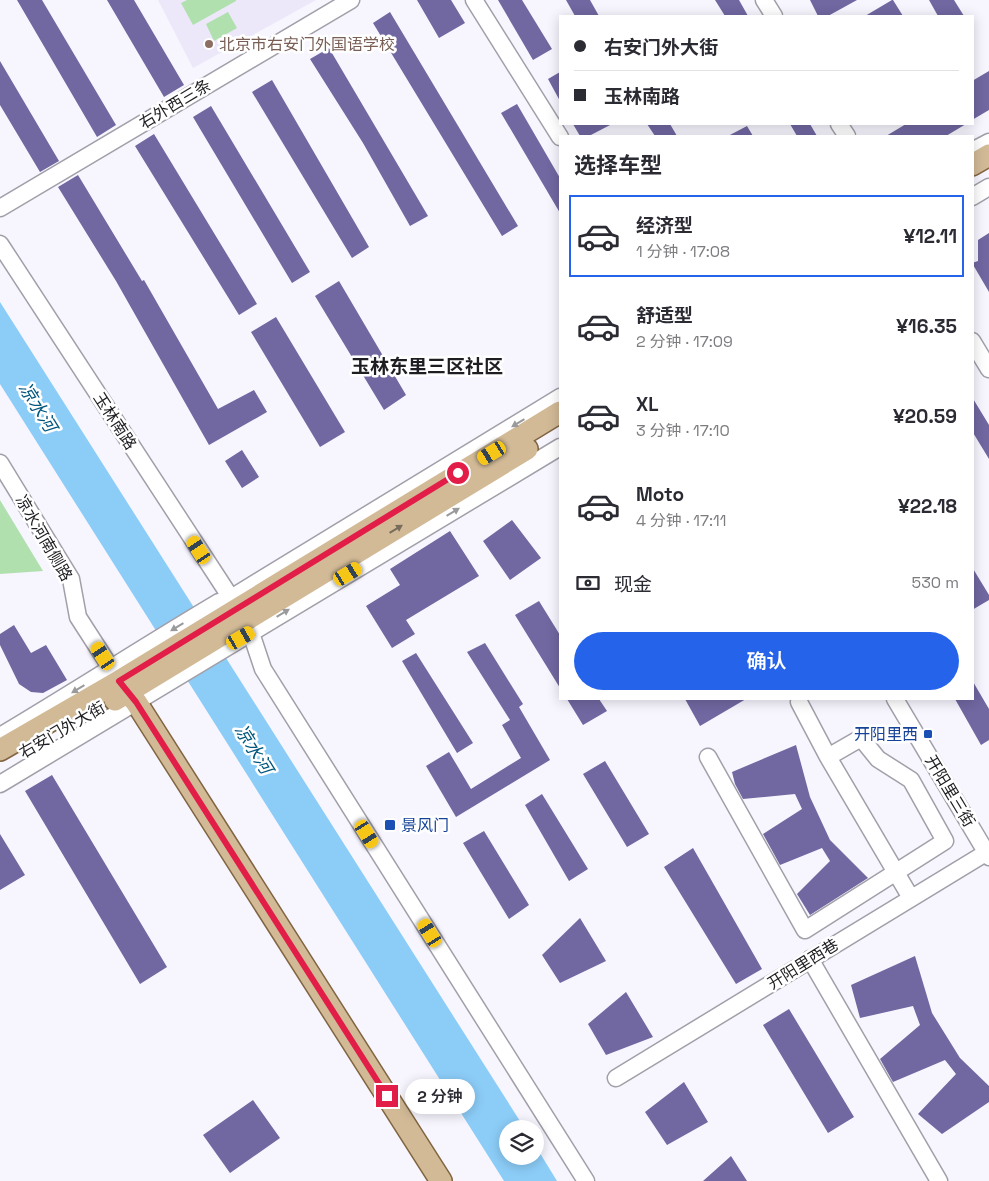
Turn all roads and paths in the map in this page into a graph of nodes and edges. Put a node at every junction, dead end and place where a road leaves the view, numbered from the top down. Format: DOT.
graph roads {
  1 [pos="351,0"];
  2 [pos="474,0"];
  3 [pos="764,0"];
  4 [pos="773,15"];
  5 [pos="559,135"];
  6 [pos="989,142"];
  7 [pos="974,150"];
  8 [pos="989,155"];
  9 [pos="974,164"];
  10 [pos="989,171"];
  11 [pos="974,180"];
  12 [pos="989,187"];
  13 [pos="974,196"];
  14 [pos="0,208"];
  15 [pos="0,244"];
  16 [pos="974,344"];
  17 [pos="989,368"];
  18 [pos="559,398"];
  19 [pos="559,413"];
  20 [pos="559,430"];
  21 [pos="559,449"];
  22 [pos="0,463"];
  23 [pos="234,619"];
  24 [pos="145,672"];
  25 [pos="124,686"];
  26 [pos="896,700"];
  27 [pos="799,702"];
  28 [pos="0,736"];
  29 [pos="0,750"];
  30 [pos="708,757"];
  31 [pos="828,757"];
  32 [pos="0,766"];
  33 [pos="0,784"];
  34 [pos="988,854"];
  35 [pos="896,874"];
  36 [pos="911,898"];
  37 [pos="810,959"];
  38 [pos="616,1078"];
  39 [pos="441,1181"];
  40 [pos="586,1181"];
  41 [pos="939,1181"];
  1 -- 14 [label="street, 右外西三条"];
  2 -- 5 [label="street"];
  3 -- 4 [label="street"];
  6 -- 7 [label="street"];
  8 -- 9 [label="main road"];
  10 -- 11 [label="main road"];
  12 -- 13 [label="street"];
  15 -- 23 [label="street, 玉林南路"];
  16 -- 17 [label="street"];
  18 -- 23 [label="street, one-way"];
  19 -- 23 [label="main road"];
  23 -- 20 [label="main road, one-way"];
  23 -- 21 [label="street, one-way"];
  22 -- 25 [label="street, 凉水河南侧路"];
  23 -- 24 [label="main road, 右安门外大街"];
  23 -- 24 [label="street, one-way"];
  23 -- 40 [label="street, 玉林南路"];
  24 -- 25 [label="main road, 右安门外大街"];
  24 -- 25 [label="street"];
  25 -- 28 [label="street, one-way"];
  25 -- 29 [label="main road, 右安门外大街"];
  25 -- 32 [label="main road, 右安门外大街"];
  25 -- 33 [label="street"];
  25 -- 39 [label="main road"];
  26 -- 34 [label="street, 开阳里三街"];
  27 -- 31 [label="street"];
  30 -- 35 [label="street"];
  31 -- 35 [label="street"];
  31 -- 35 [label="street"];
  34 -- 36 [label="street, 开阳里西巷"];
  35 -- 36 [label="street"];
  36 -- 37 [label="street, 开阳里西巷"];
  37 -- 38 [label="street, 开阳里西巷"];
  37 -- 41 [label="street"];
}
